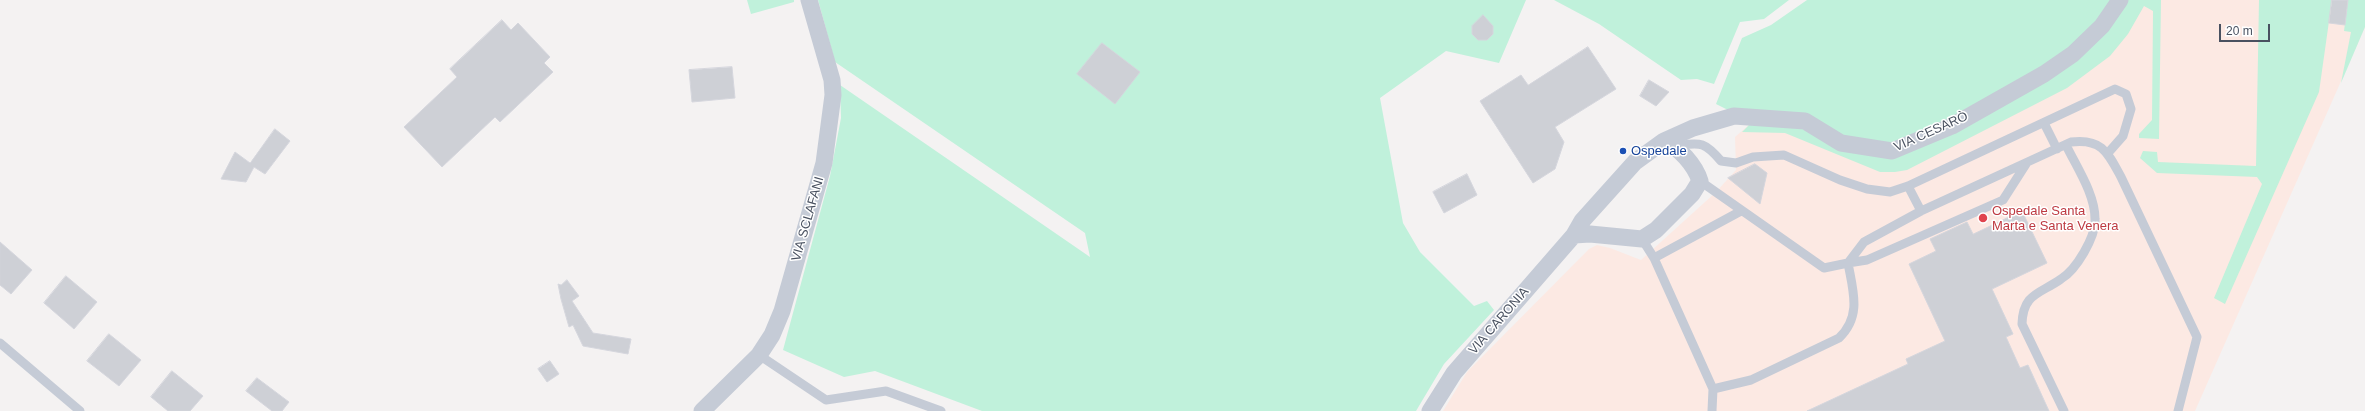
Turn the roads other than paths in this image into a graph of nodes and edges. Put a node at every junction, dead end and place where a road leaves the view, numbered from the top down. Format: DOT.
graph roads {
  1 [pos="809,0"];
  2 [pos="2120,0"];
  3 [pos="2044,123"];
  4 [pos="1669,143"];
  5 [pos="2066,145"];
  6 [pos="2057,149"];
  7 [pos="2108,153"];
  8 [pos="2026,164"];
  9 [pos="1700,181"];
  10 [pos="1908,186"];
  11 [pos="1742,211"];
  12 [pos="1921,211"];
  13 [pos="1574,235"];
  14 [pos="1642,239"];
  15 [pos="1654,258"];
  16 [pos="1848,263"];
  17 [pos="0,343"];
  18 [pos="759,355"];
  19 [pos="1713,389"];
  20 [pos="80,411"];
  21 [pos="702,411"];
  22 [pos="941,411"];
  23 [pos="1430,411"];
  24 [pos="1712,411"];
  25 [pos="2064,411"];
  26 [pos="2178,411"];
  1 -- 18 [label="street, VIA SCLAFANI"];
  2 -- 4 [label="street, VIA CESARÒ"];
  3 -- 6 [label="lane"];
  3 -- 7 [label="lane"];
  3 -- 10 [label="lane"];
  4 -- 9 [label="street"];
  4 -- 10 [label="lane"];
  4 -- 13 [label="street, VIA CESARÒ"];
  5 -- 6 [label="lane"];
  5 -- 7 [label="lane"];
  5 -- 25 [label="lane"];
  6 -- 8 [label="lane"];
  7 -- 26 [label="lane"];
  8 -- 12 [label="lane"];
  8 -- 16 [label="lane"];
  9 -- 11 [label="lane"];
  9 -- 14 [label="street"];
  10 -- 12 [label="lane"];
  11 -- 15 [label="lane"];
  11 -- 16 [label="lane"];
  12 -- 16 [label="lane"];
  13 -- 14 [label="street"];
  13 -- 23 [label="street, VIA CARONIA"];
  14 -- 15 [label="lane"];
  15 -- 19 [label="lane"];
  16 -- 19 [label="lane"];
  17 -- 20 [label="lane"];
  18 -- 21 [label="street, VIA SCLAFANI"];
  18 -- 22 [label="lane"];
  19 -- 24 [label="lane"];
}
